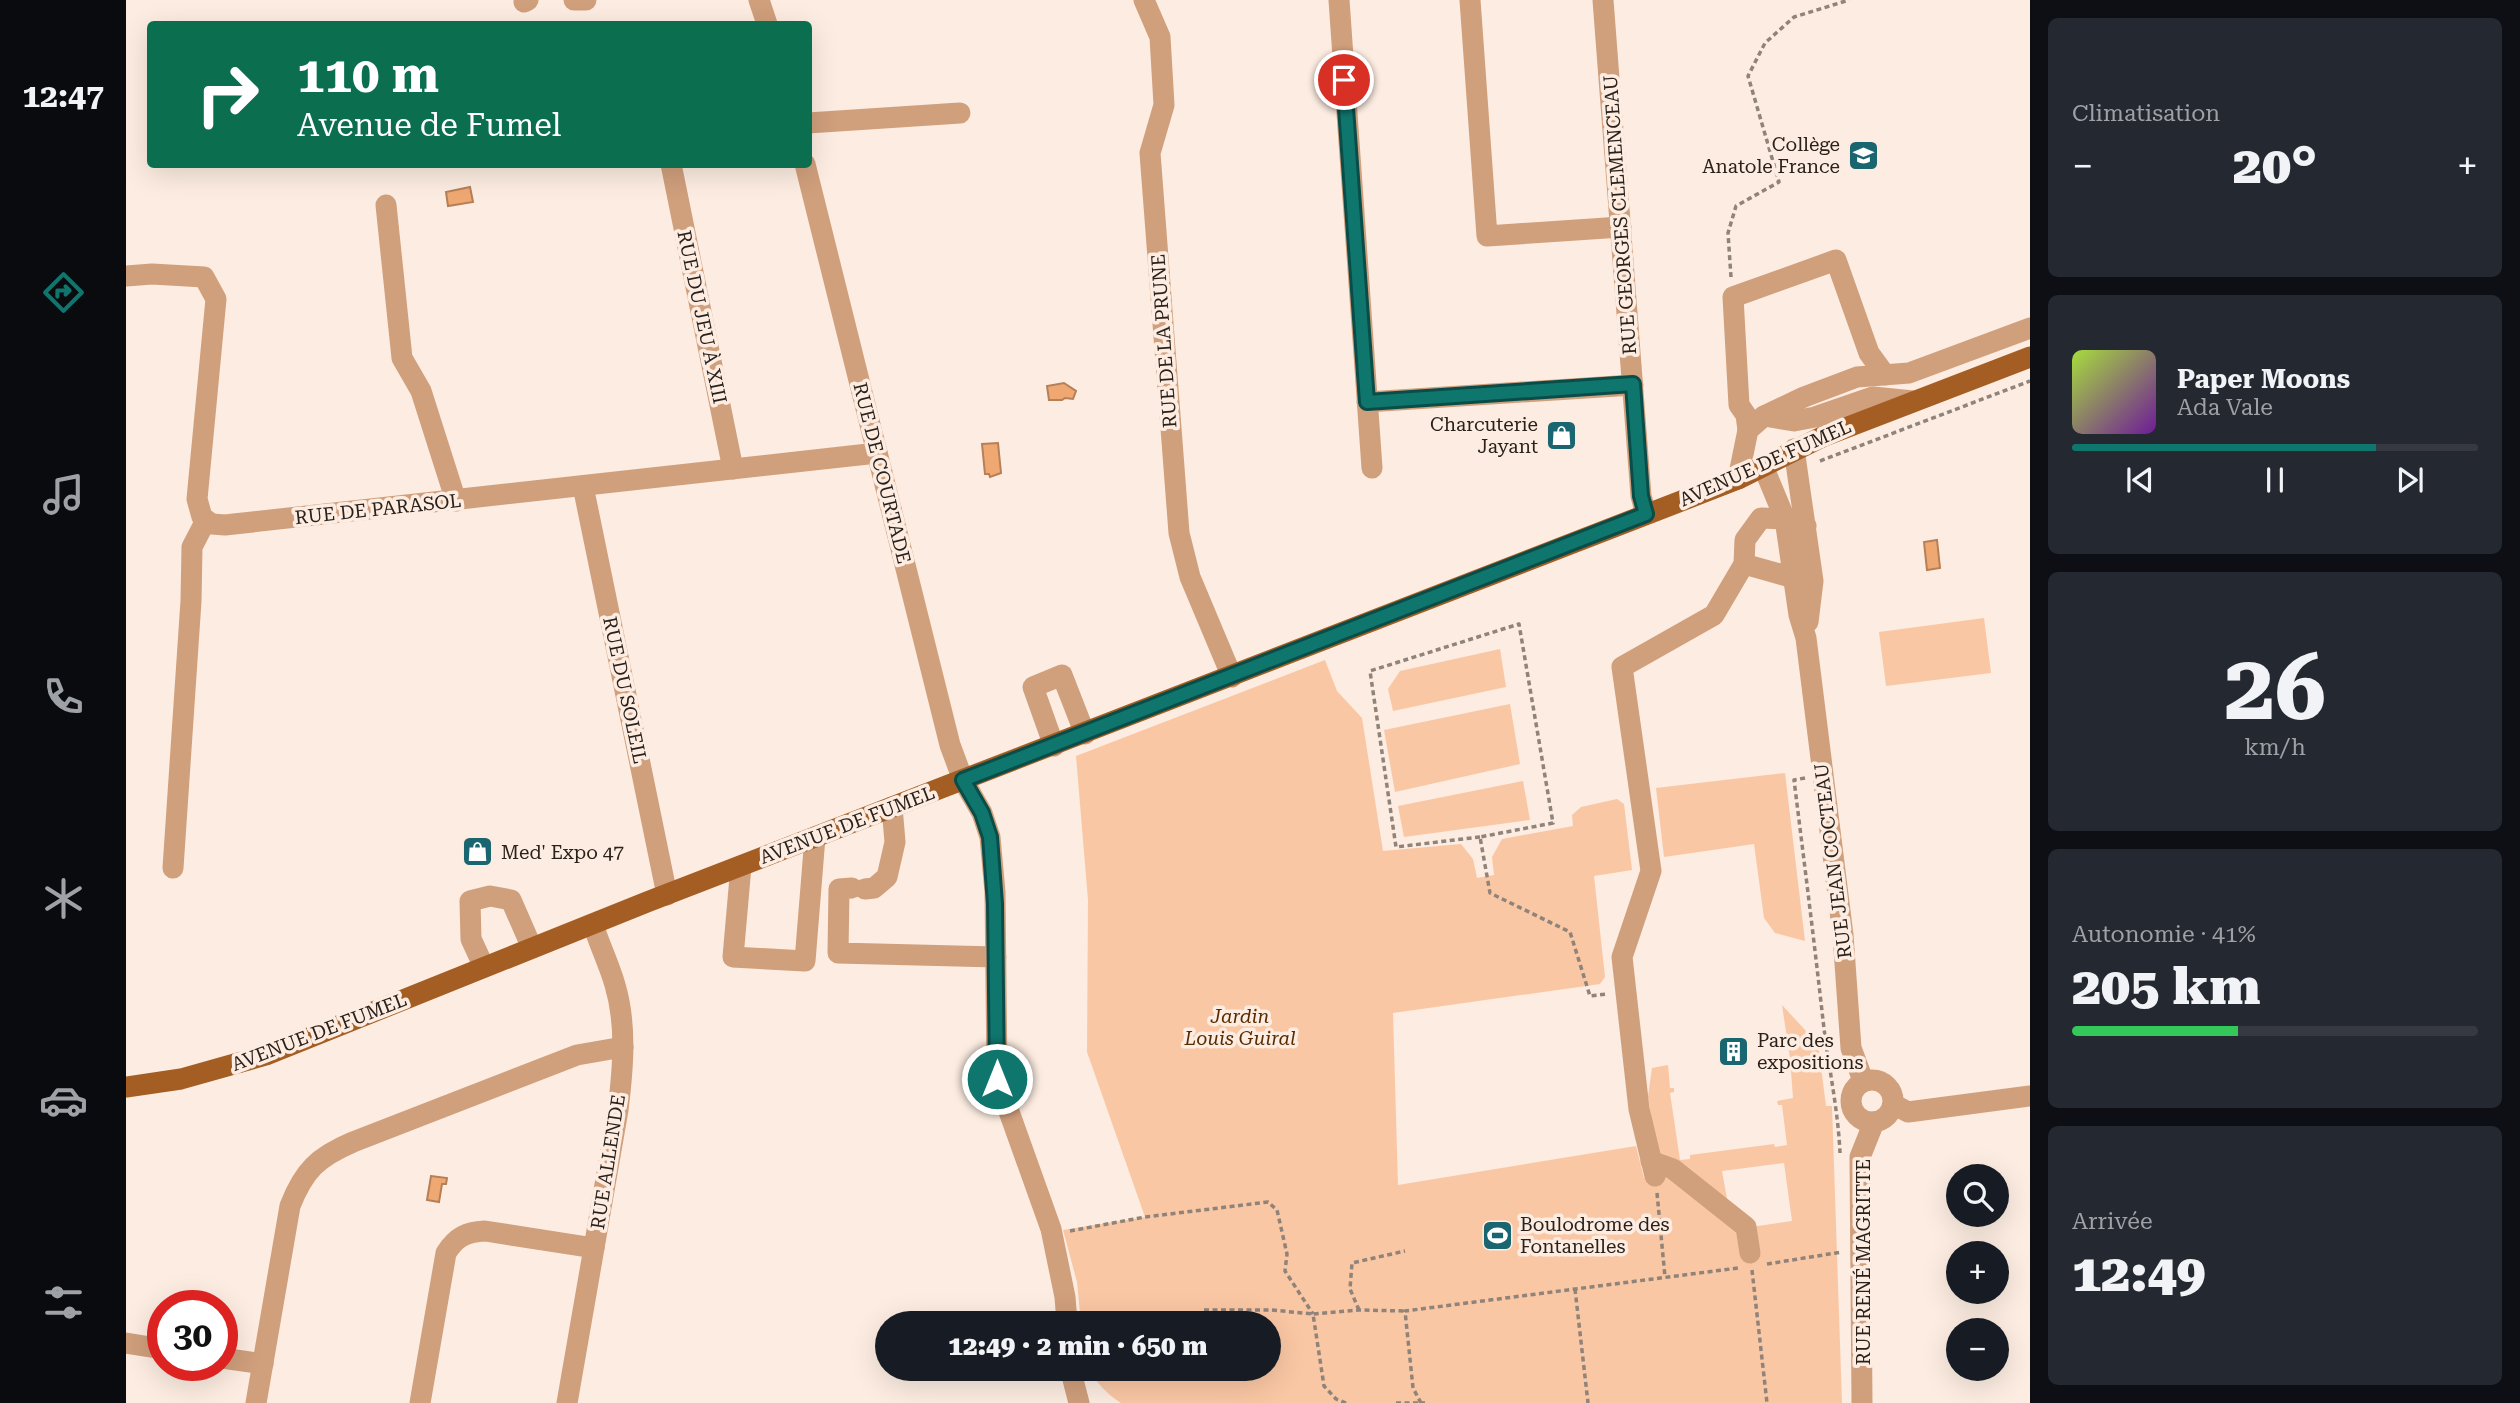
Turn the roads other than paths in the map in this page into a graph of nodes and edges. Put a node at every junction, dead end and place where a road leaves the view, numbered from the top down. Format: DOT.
graph roads {
  1 [pos="574,0"];
  2 [pos="586,0"];
  3 [pos="759,0"];
  4 [pos="1144,0"];
  5 [pos="1339,0"];
  6 [pos="1470,0"];
  7 [pos="1603,0"];
  8 [pos="766,21"];
  9 [pos="960,113"];
  10 [pos="812,123"];
  11 [pos="672,168"];
  12 [pos="806,168"];
  13 [pos="386,205"];
  14 [pos="1621,228"];
  15 [pos="126,276"];
  16 [pos="2030,328"];
  17 [pos="2030,356"];
  18 [pos="1885,375"];
  19 [pos="1633,384"];
  20 [pos="1913,401"];
  21 [pos="1367,402"];
  22 [pos="1756,423"];
  23 [pos="1794,449"];
  24 [pos="877,453"];
  25 [pos="1763,466"];
  26 [pos="1372,468"];
  27 [pos="733,469"];
  28 [pos="1738,479"];
  29 [pos="583,486"];
  30 [pos="456,501"];
  31 [pos="1646,514"];
  32 [pos="1785,519"];
  33 [pos="206,520"];
  34 [pos="1806,526"];
  35 [pos="1810,559"];
  36 [pos="1744,564"];
  37 [pos="1794,578"];
  38 [pos="1806,638"];
  39 [pos="1231,677"];
  40 [pos="1085,734"];
  41 [pos="1054,746"];
  42 [pos="963,780"];
  43 [pos="892,807"];
  44 [pos="815,837"];
  45 [pos="741,866"];
  46 [pos="173,868"];
  47 [pos="667,895"];
  48 [pos="593,924"];
  49 [pos="532,948"];
  50 [pos="996,957"];
  51 [pos="484,967"];
  52 [pos="622,1047"];
  53 [pos="1866,1081"];
  54 [pos="126,1087"];
  55 [pos="2030,1096"];
  56 [pos="1893,1104"];
  57 [pos="1874,1122"];
  58 [pos="594,1248"];
  59 [pos="1751,1259"];
  60 [pos="1066,1311"];
  61 [pos="126,1343"];
  62 [pos="147,1346"];
  63 [pos="238,1360"];
  64 [pos="263,1364"];
  65 [pos="1073,1381"];
  66 [pos="256,1403"];
  67 [pos="420,1403"];
  68 [pos="568,1403"];
  69 [pos="1079,1403"];
  70 [pos="1862,1403"];
  1 -- 2 [label="street"];
  3 -- 8 [label="street"];
  4 -- 39 [label="street, RUE DE LA PRUNE"];
  5 -- 21 [label="street"];
  6 -- 14 [label="street"];
  7 -- 14 [label="street, RUE GEORGES CLEMENCEAU"];
  9 -- 10 [label="street"];
  11 -- 27 [label="street, RUE DU JEU À XIII"];
  12 -- 24 [label="street, RUE DE COURTADE"];
  13 -- 30 [label="street"];
  14 -- 19 [label="street, RUE GEORGES CLEMENCEAU"];
  15 -- 33 [label="street"];
  16 -- 18 [label="street"];
  17 -- 20 [label="main road, AVENUE DE FUMEL"];
  18 -- 22 [label="street"];
  18 -- 22 [label="street"];
  19 -- 21 [label="street"];
  19 -- 31 [label="street, RUE GEORGES CLEMENCEAU"];
  20 -- 22 [label="street"];
  20 -- 23 [label="main road, AVENUE DE FUMEL"];
  21 -- 26 [label="street"];
  22 -- 28 [label="street"];
  23 -- 25 [label="main road, AVENUE DE FUMEL"];
  23 -- 34 [label="street, RUE JEAN COCTEAU"];
  24 -- 27 [label="street, RUE DE PARASOL"];
  24 -- 42 [label="street, RUE DE COURTADE"];
  25 -- 28 [label="main road, AVENUE DE FUMEL"];
  25 -- 32 [label="street, RUE JEAN COCTEAU"];
  27 -- 29 [label="street, RUE DE PARASOL"];
  28 -- 31 [label="main road, AVENUE DE FUMEL"];
  29 -- 30 [label="street, RUE DE PARASOL"];
  29 -- 47 [label="street, RUE DU SOLEIL"];
  30 -- 33 [label="street, RUE DE PARASOL"];
  31 -- 39 [label="main road, AVENUE DE FUMEL"];
  32 -- 34 [label="street"];
  32 -- 36 [label="street"];
  32 -- 37 [label="street, RUE JEAN COCTEAU"];
  33 -- 46 [label="street"];
  34 -- 35 [label="street, RUE JEAN COCTEAU"];
  35 -- 37 [label="street"];
  35 -- 38 [label="street, RUE JEAN COCTEAU"];
  36 -- 37 [label="street"];
  36 -- 59 [label="street"];
  37 -- 38 [label="street, RUE JEAN COCTEAU"];
  38 -- 53 [label="street, RUE JEAN COCTEAU"];
  39 -- 40 [label="main road, AVENUE DE FUMEL"];
  40 -- 41 [label="main road, AVENUE DE FUMEL"];
  40 -- 41 [label="street"];
  41 -- 42 [label="main road, AVENUE DE FUMEL"];
  42 -- 43 [label="main road, AVENUE DE FUMEL"];
  42 -- 50 [label="street, RUE DE COURTADE"];
  43 -- 44 [label="main road, AVENUE DE FUMEL"];
  43 -- 50 [label="street"];
  44 -- 45 [label="main road, AVENUE DE FUMEL"];
  44 -- 45 [label="street"];
  45 -- 47 [label="main road, AVENUE DE FUMEL"];
  47 -- 48 [label="main road, AVENUE DE FUMEL"];
  48 -- 49 [label="main road, AVENUE DE FUMEL"];
  48 -- 52 [label="street, RUE ALLENDE"];
  49 -- 51 [label="main road, AVENUE DE FUMEL"];
  49 -- 51 [label="street"];
  50 -- 60 [label="street, RUE DE COURTADE"];
  51 -- 54 [label="main road, AVENUE DE FUMEL"];
  52 -- 58 [label="street, RUE ALLENDE"];
  52 -- 64 [label="street"];
  53 -- 56 [label="street"];
  53 -- 57 [label="street"];
  55 -- 56 [label="street"];
  56 -- 57 [label="street"];
  57 -- 70 [label="street, RUE RENÉ MAGRITTE"];
  58 -- 67 [label="street"];
  58 -- 68 [label="street, RUE ALLENDE"];
  61 -- 62 [label="street"];
  63 -- 64 [label="street"];
  64 -- 66 [label="street"];
  65 -- 69 [label="street"];
}
